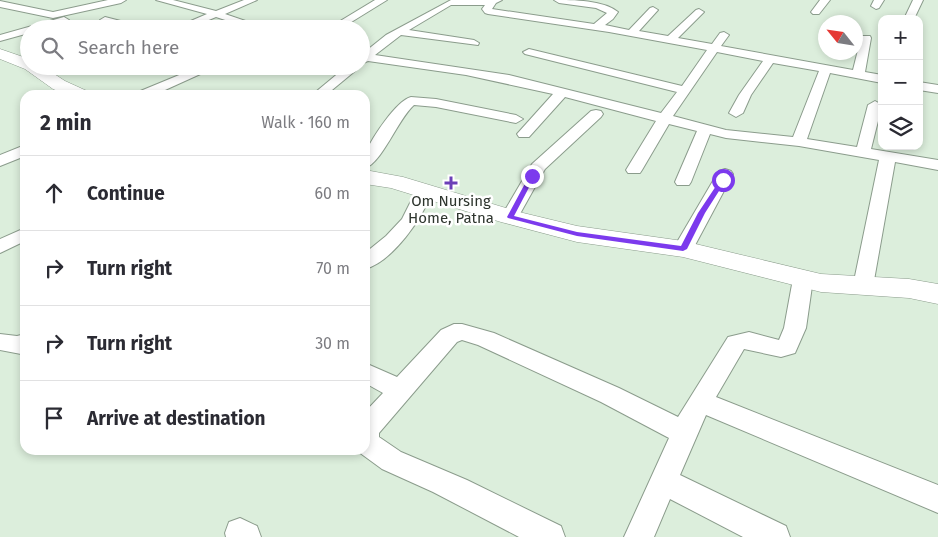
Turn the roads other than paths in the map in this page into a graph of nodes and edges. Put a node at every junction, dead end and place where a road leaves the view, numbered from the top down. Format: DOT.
graph roads {
  1 [pos="13,0"];
  2 [pos="161,0"];
  3 [pos="252,0"];
  4 [pos="382,0"];
  5 [pos="458,0"];
  6 [pos="559,0"];
  7 [pos="824,0"];
  8 [pos="918,0"];
  9 [pos="495,1"];
  10 [pos="0,3"];
  11 [pos="119,4"];
  12 [pos="653,10"];
  13 [pos="699,12"];
  14 [pos="816,12"];
  15 [pos="218,14"];
  16 [pos="912,15"];
  17 [pos="62,20"];
  18 [pos="202,20"];
  19 [pos="236,20"];
  20 [pos="348,20"];
  21 [pos="596,27"];
  22 [pos="20,32"];
  23 [pos="400,32"];
  24 [pos="632,33"];
  25 [pos="724,35"];
  26 [pos="0,38"];
  27 [pos="866,38"];
  28 [pos="670,40"];
  29 [pos="370,43"];
  30 [pos="474,43"];
  31 [pos="381,44"];
  32 [pos="713,48"];
  33 [pos="529,52"];
  34 [pos="0,54"];
  35 [pos="370,54"];
  36 [pos="770,59"];
  37 [pos="370,60"];
  38 [pos="20,62"];
  39 [pos="825,70"];
  40 [pos="45,75"];
  41 [pos="191,75"];
  42 [pos="344,75"];
  43 [pos="858,75"];
  44 [pos="878,79"];
  45 [pos="923,87"];
  46 [pos="938,89"];
  47 [pos="70,90"];
  48 [pos="155,90"];
  49 [pos="324,90"];
  50 [pos="684,90"];
  51 [pos="562,92"];
  52 [pos="875,105"];
  53 [pos="736,113"];
  54 [pos="596,114"];
  55 [pos="665,118"];
  56 [pos="516,119"];
  57 [pos="705,129"];
  58 [pos="524,134"];
  59 [pos="799,142"];
  60 [pos="20,152"];
  61 [pos="863,152"];
  62 [pos="888,156"];
  63 [pos="370,157"];
  64 [pos="0,160"];
  65 [pos="938,165"];
  66 [pos="634,170"];
  67 [pos="725,174"];
  68 [pos="370,177"];
  69 [pos="683,182"];
  70 [pos="424,191"];
  71 [pos="510,217"];
  72 [pos="20,236"];
  73 [pos="0,246"];
  74 [pos="683,249"];
  75 [pos="370,259"];
  76 [pos="803,279"];
  77 [pos="863,286"];
  78 [pos="938,294"];
  79 [pos="0,342"];
  80 [pos="20,346"];
  81 [pos="370,375"];
  82 [pos="400,390"];
  83 [pos="700,400"];
  84 [pos="370,427"];
  85 [pos="684,433"];
  86 [pos="370,446"];
  87 [pos="663,481"];
  88 [pos="938,499"];
  89 [pos="550,537"];
  90 [pos="639,537"];
  91 [pos="775,537"];
  1 -- 10 [label="street"];
  2 -- 15 [label="street"];
  3 -- 15 [label="street"];
  4 -- 20 [label="street"];
  5 -- 9 [label="street"];
  5 -- 23 [label="street"];
  6 -- 21 [label="street"];
  7 -- 14 [label="street"];
  8 -- 16 [label="street"];
  9 -- 21 [label="street"];
  10 -- 11 [label="street"];
  11 -- 17 [label="street"];
  12 -- 24 [label="street"];
  13 -- 28 [label="street"];
  15 -- 18 [label="street"];
  15 -- 19 [label="street"];
  21 -- 24 [label="street"];
  22 -- 26 [label="street"];
  23 -- 30 [label="street"];
  23 -- 31 [label="street"];
  24 -- 28 [label="street"];
  25 -- 32 [label="street"];
  27 -- 43 [label="street"];
  28 -- 32 [label="street"];
  29 -- 31 [label="street"];
  31 -- 35 [label="street"];
  32 -- 36 [label="street"];
  32 -- 50 [label="street"];
  33 -- 50 [label="street"];
  34 -- 38 [label="street"];
  36 -- 39 [label="street"];
  36 -- 53 [label="street"];
  37 -- 51 [label="street"];
  39 -- 43 [label="street"];
  39 -- 59 [label="street"];
  40 -- 47 [label="street"];
  41 -- 48 [label="street"];
  42 -- 49 [label="street"];
  43 -- 44 [label="street"];
  45 -- 46 [label="street"];
  50 -- 55 [label="street"];
  51 -- 55 [label="street"];
  51 -- 58 [label="street"];
  52 -- 61 [label="street"];
  54 -- 71 [label="street"];
  55 -- 57 [label="street"];
  55 -- 66 [label="street"];
  56 -- 63 [label="street"];
  57 -- 59 [label="street"];
  57 -- 69 [label="street"];
  59 -- 61 [label="street"];
  60 -- 64 [label="street"];
  61 -- 62 [label="street"];
  62 -- 65 [label="street"];
  62 -- 77 [label="street"];
  67 -- 74 [label="street"];
  68 -- 70 [label="street"];
  70 -- 71 [label="street"];
  70 -- 75 [label="street"];
  71 -- 74 [label="street"];
  72 -- 73 [label="street"];
  74 -- 76 [label="street"];
  76 -- 77 [label="street"];
  76 -- 83 [label="street"];
  77 -- 78 [label="street"];
  79 -- 80 [label="street"];
  81 -- 82 [label="street"];
  82 -- 84 [label="street"];
  82 -- 85 [label="street"];
  83 -- 85 [label="street"];
  83 -- 88 [label="street"];
  85 -- 87 [label="street"];
  86 -- 89 [label="street"];
  87 -- 90 [label="street"];
  87 -- 91 [label="street"];
}
